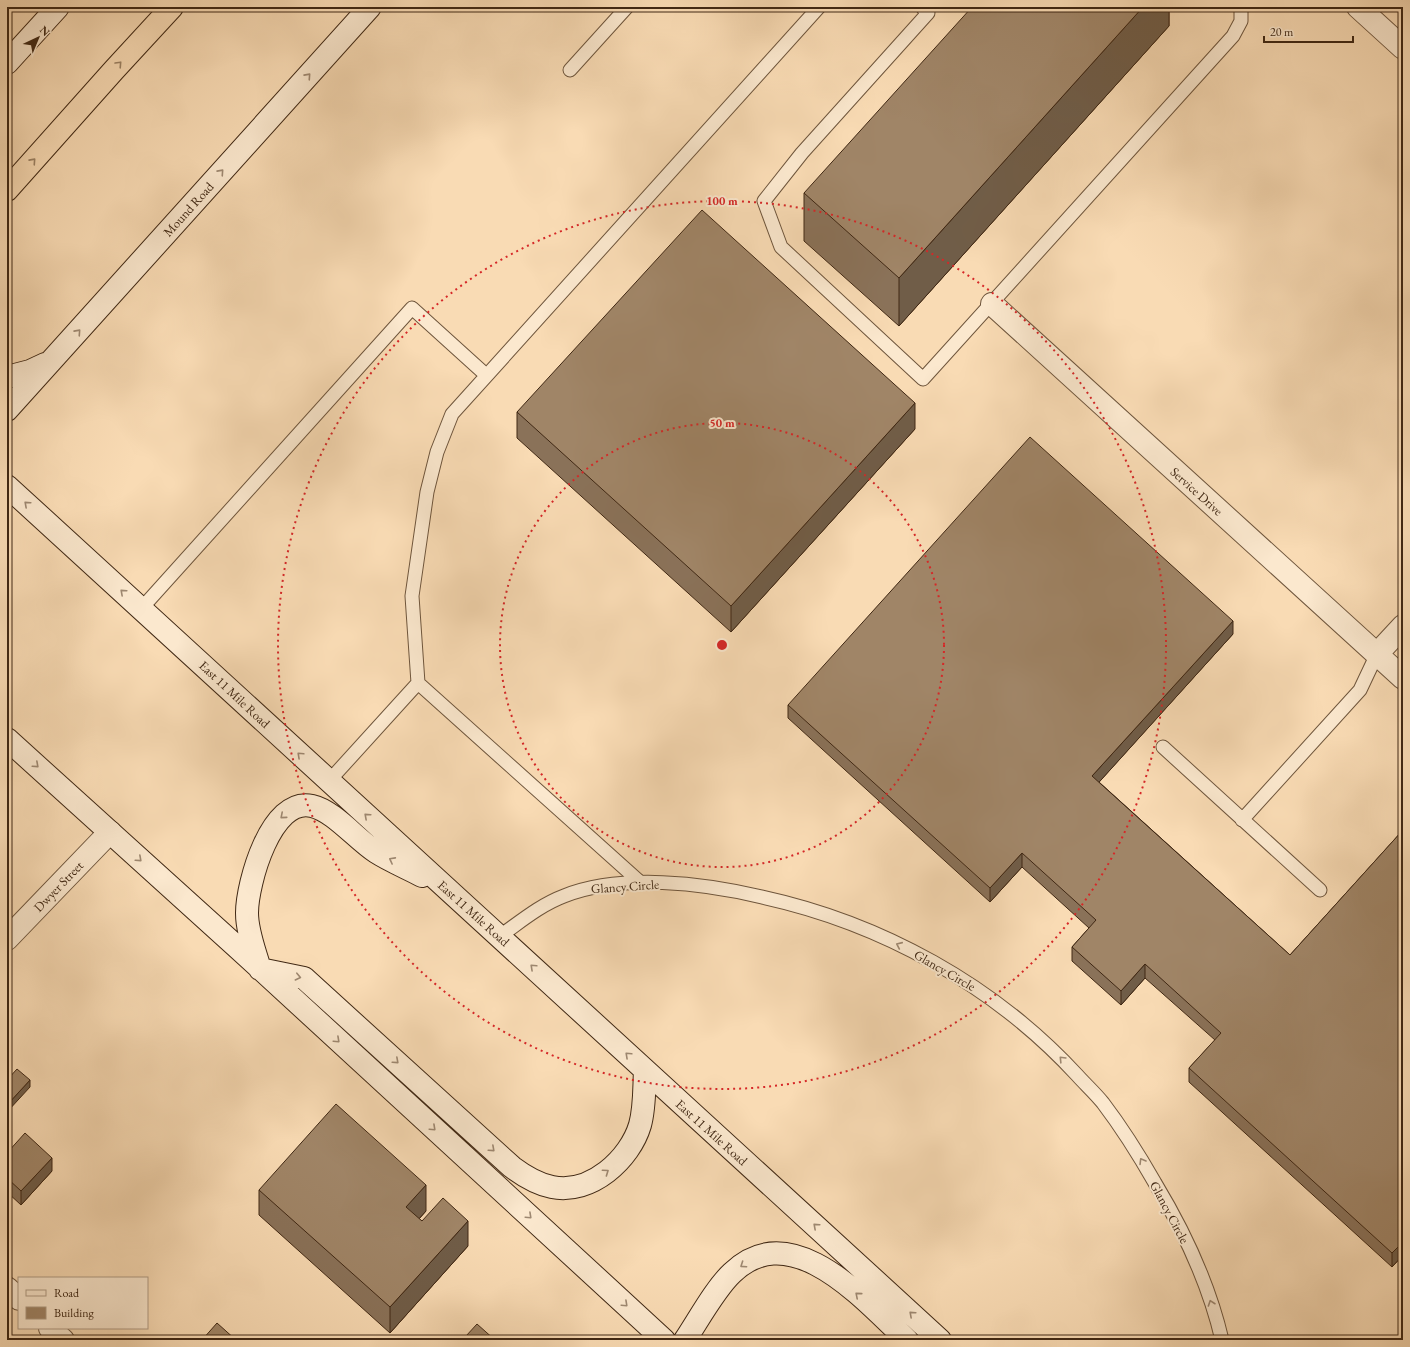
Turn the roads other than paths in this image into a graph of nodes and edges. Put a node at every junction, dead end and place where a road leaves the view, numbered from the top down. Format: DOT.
graph roads {
  1 [pos="58,7"];
  2 [pos="172,7"];
  3 [pos="370,7"];
  4 [pos="628,7"];
  5 [pos="819,7"];
  6 [pos="922,7"];
  7 [pos="1241,7"];
  8 [pos="1358,7"];
  9 [pos="1403,48"];
  10 [pos="7,63"];
  11 [pos="570,70"];
  12 [pos="7,190"];
  13 [pos="992,304"];
  14 [pos="52,361"];
  15 [pos="486,375"];
  16 [pos="7,378"];
  17 [pos="7,410"];
  18 [pos="7,486"];
  19 [pos="141,609"];
  20 [pos="1403,626"];
  21 [pos="1377,654"];
  22 [pos="1403,678"];
  23 [pos="418,683"];
  24 [pos="7,739"];
  25 [pos="1163,747"];
  26 [pos="329,781"];
  27 [pos="1242,820"];
  28 [pos="110,832"];
  29 [pos="641,883"];
  30 [pos="1320,890"];
  31 [pos="451,892"];
  32 [pos="500,936"];
  33 [pos="7,939"];
  34 [pos="260,969"];
  35 [pos="645,1070"];
  36 [pos="7,1288"];
  37 [pos="18,1298"];
  38 [pos="51,1329"];
  39 [pos="63,1340"];
  40 [pos="664,1340"];
  41 [pos="685,1340"];
  42 [pos="907,1340"];
  43 [pos="940,1340"];
  44 [pos="1222,1340"];
  1 -- 10 [label="main road"];
  12 -- 2 [label="highway, one-way"];
  14 -- 3 [label="main road, Mound Road, one-way"];
  4 -- 11 [label="lane"];
  5 -- 15 [label="lane"];
  6 -- 13 [label="lane"];
  7 -- 13 [label="lane"];
  8 -- 9 [label="main road"];
  13 -- 21 [label="main road, Service Drive"];
  14 -- 16 [label="main road"];
  14 -- 17 [label="main road, Mound Road"];
  15 -- 19 [label="lane"];
  15 -- 23 [label="lane"];
  19 -- 18 [label="main road, East 11 Mile Road, one-way"];
  26 -- 19 [label="main road, East 11 Mile Road, one-way"];
  20 -- 21 [label="main road"];
  21 -- 22 [label="main road, Service Drive"];
  21 -- 27 [label="lane"];
  23 -- 26 [label="lane"];
  23 -- 29 [label="lane"];
  24 -- 28 [label="main road, one-way"];
  25 -- 27 [label="lane"];
  31 -- 26 [label="main road, East 11 Mile Road, one-way"];
  27 -- 30 [label="lane"];
  28 -- 33 [label="main road, Dwyer Street"];
  28 -- 34 [label="main road, one-way"];
  29 -- 32 [label="lane, Glancy Circle"];
  44 -- 29 [label="lane, Glancy Circle, one-way"];
  31 -- 32 [label="main road, East 11 Mile Road"];
  31 -- 34 [label="main road, one-way"];
  35 -- 32 [label="main road, East 11 Mile Road, one-way"];
  34 -- 35 [label="main road, one-way"];
  34 -- 40 [label="main road, one-way"];
  43 -- 35 [label="main road, East 11 Mile Road, one-way"];
  36 -- 37 [label="main road"];
  38 -- 39 [label="main road"];
  42 -- 41 [label="main road, one-way"];
}
